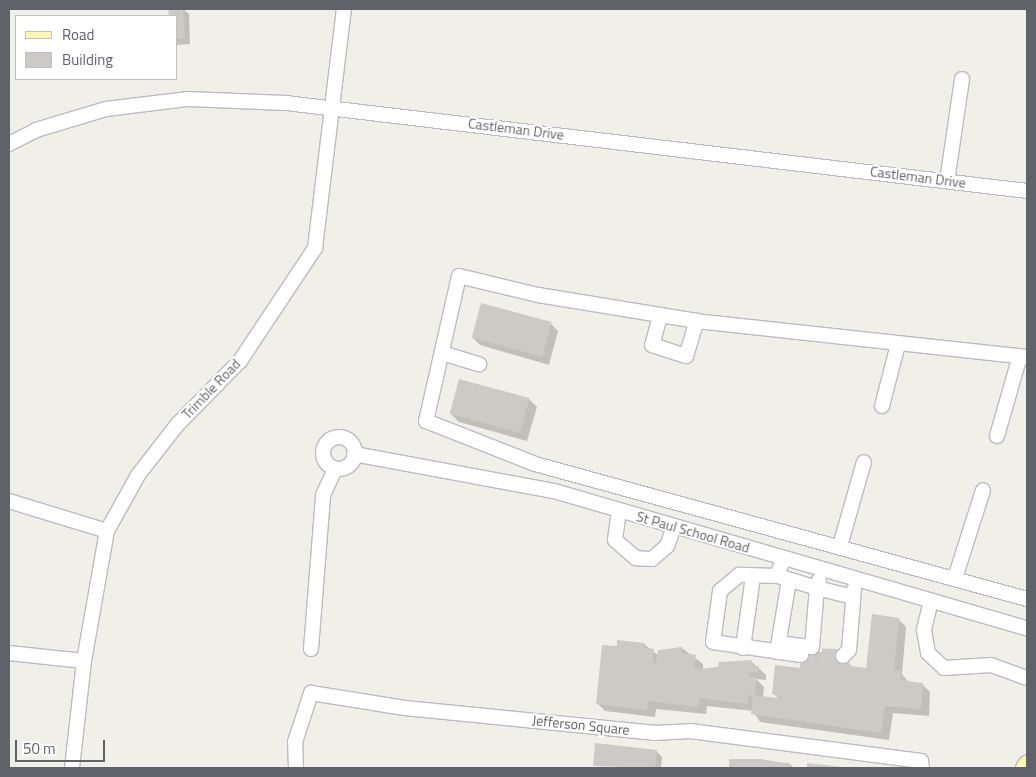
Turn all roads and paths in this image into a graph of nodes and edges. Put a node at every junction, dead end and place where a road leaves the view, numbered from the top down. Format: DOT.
graph roads {
  1 [pos="344,9"];
  2 [pos="962,79"];
  3 [pos="331,107"];
  4 [pos="9,144"];
  5 [pos="947,181"];
  6 [pos="1027,191"];
  7 [pos="660,316"];
  8 [pos="697,321"];
  9 [pos="898,344"];
  10 [pos="442,353"];
  11 [pos="1024,356"];
  12 [pos="479,364"];
  13 [pos="882,406"];
  14 [pos="997,436"];
  15 [pos="354,454"];
  16 [pos="864,462"];
  17 [pos="335,468"];
  18 [pos="984,490"];
  19 [pos="9,501"];
  20 [pos="620,511"];
  21 [pos="674,527"];
  22 [pos="107,531"];
  23 [pos="840,546"];
  24 [pos="784,559"];
  25 [pos="822,570"];
  26 [pos="753,576"];
  27 [pos="782,578"];
  28 [pos="955,578"];
  29 [pos="854,579"];
  30 [pos="817,588"];
  31 [pos="853,597"];
  32 [pos="1027,599"];
  33 [pos="931,601"];
  34 [pos="1027,628"];
  35 [pos="311,648"];
  36 [pos="743,648"];
  37 [pos="778,648"];
  38 [pos="9,653"];
  39 [pos="801,655"];
  40 [pos="843,656"];
  41 [pos="84,661"];
  42 [pos="1027,678"];
  43 [pos="1027,765"];
  44 [pos="72,768"];
  45 [pos="296,768"];
  46 [pos="922,768"];
  47 [pos="1024,768"];
  1 -- 3 [label="street, Trimble Road"];
  2 -- 5 [label="street"];
  3 -- 4 [label="street, Castleman Drive"];
  3 -- 5 [label="street, Castleman Drive"];
  3 -- 22 [label="street, Trimble Road"];
  5 -- 6 [label="street, Castleman Drive"];
  7 -- 8 [label="street"];
  7 -- 8 [label="street"];
  7 -- 10 [label="street"];
  8 -- 9 [label="street"];
  9 -- 11 [label="street"];
  9 -- 13 [label="street"];
  10 -- 12 [label="street"];
  10 -- 23 [label="street"];
  11 -- 14 [label="street"];
  15 -- 17 [label="street"];
  15 -- 17 [label="street"];
  15 -- 20 [label="street, St Paul School Road"];
  16 -- 23 [label="street"];
  17 -- 35 [label="street"];
  18 -- 28 [label="street"];
  19 -- 22 [label="street"];
  20 -- 21 [label="street, St Paul School Road"];
  20 -- 21 [label="street"];
  21 -- 24 [label="street, St Paul School Road"];
  22 -- 41 [label="street, Trimble Road"];
  23 -- 28 [label="street"];
  24 -- 25 [label="street, St Paul School Road"];
  24 -- 27 [label="street"];
  25 -- 29 [label="street, St Paul School Road"];
  25 -- 30 [label="street"];
  26 -- 27 [label="street"];
  26 -- 36 [label="street"];
  26 -- 36 [label="street"];
  27 -- 30 [label="street"];
  27 -- 37 [label="street"];
  28 -- 32 [label="street"];
  29 -- 31 [label="street"];
  29 -- 33 [label="street, St Paul School Road"];
  30 -- 31 [label="street"];
  30 -- 37 [label="street"];
  31 -- 40 [label="street"];
  33 -- 34 [label="street, St Paul School Road"];
  33 -- 42 [label="street"];
  36 -- 37 [label="street"];
  37 -- 39 [label="street"];
  38 -- 41 [label="street"];
  41 -- 44 [label="street, Trimble Road"];
  43 -- 47 [label="main road"];
  45 -- 46 [label="street, Jefferson Square"];
}
